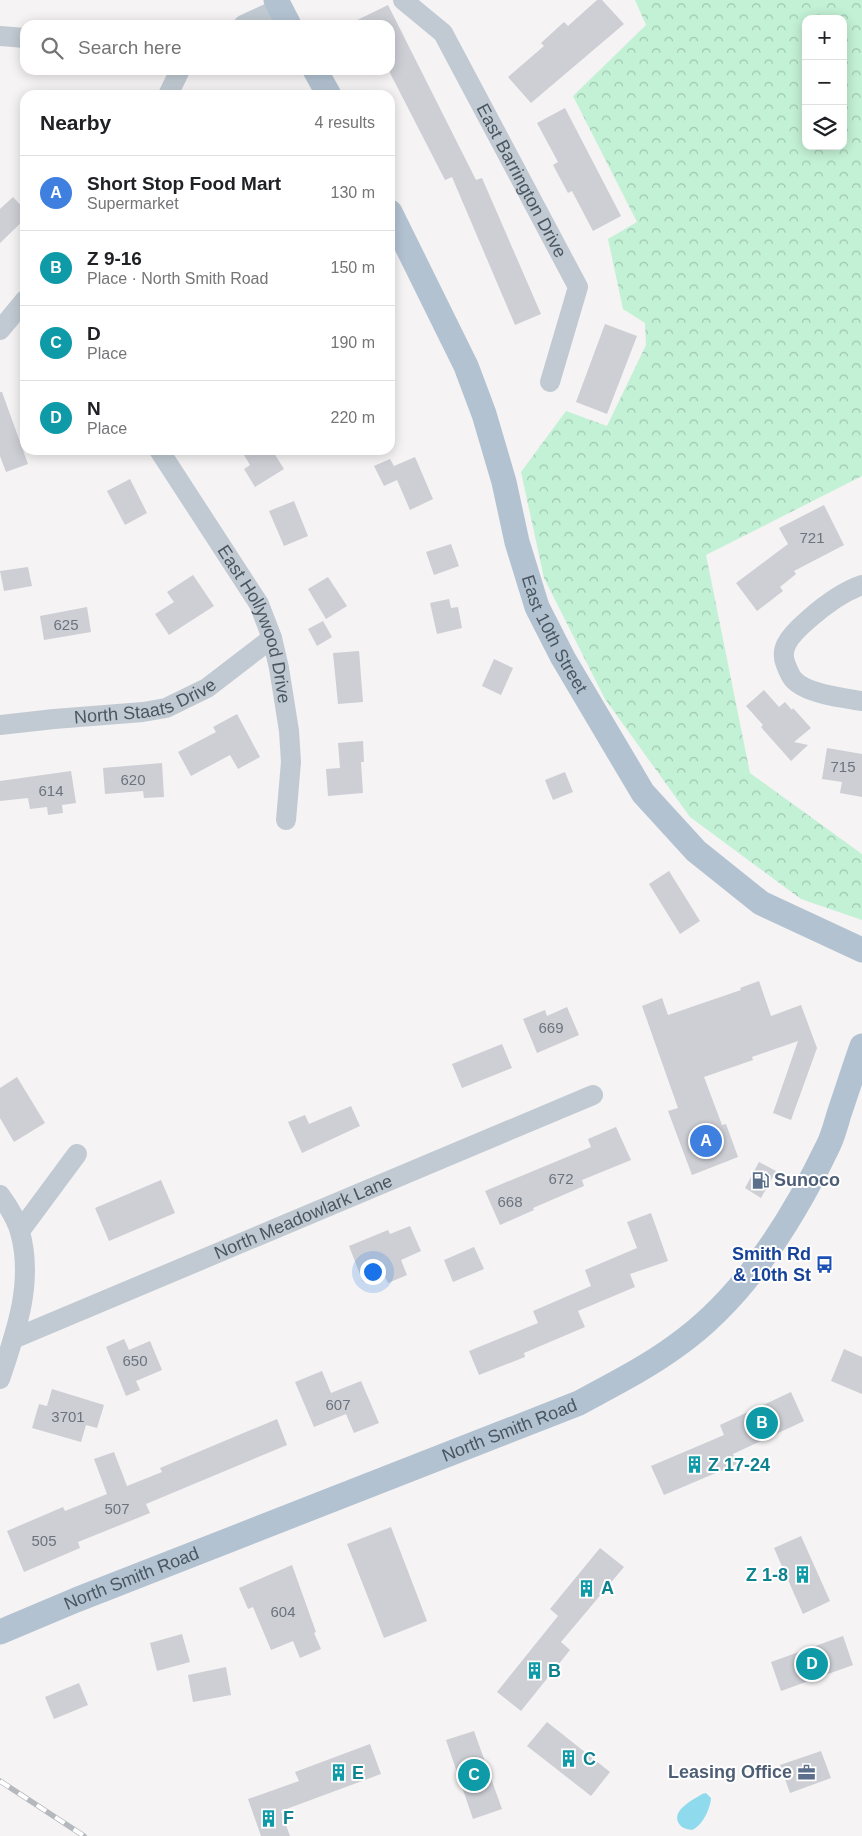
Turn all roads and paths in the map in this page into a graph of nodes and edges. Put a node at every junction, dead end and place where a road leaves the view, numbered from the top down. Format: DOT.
graph roads {
  1 [pos="403,0"];
  2 [pos="282,11"];
  3 [pos="257,20"];
  4 [pos="0,36"];
  5 [pos="20,38"];
  6 [pos="178,75"];
  7 [pos="317,75"];
  8 [pos="170,90"];
  9 [pos="326,90"];
  10 [pos="395,222"];
  11 [pos="20,306"];
  12 [pos="0,330"];
  13 [pos="550,382"];
  14 [pos="161,455"];
  15 [pos="862,585"];
  16 [pos="272,638"];
  17 [pos="862,701"];
  18 [pos="0,725"];
  19 [pos="286,820"];
  20 [pos="862,950"];
  21 [pos="862,1046"];
  22 [pos="593,1095"];
  23 [pos="77,1154"];
  24 [pos="0,1195"];
  25 [pos="20,1231"];
  26 [pos="13,1339"];
  27 [pos="0,1379"];
  28 [pos="1,1629"];
  1 -- 13 [label="street, East Barrington Drive"];
  2 -- 3 [label="street"];
  4 -- 5 [label="street"];
  6 -- 8 [label="street"];
  7 -- 9 [label="main road"];
  10 -- 20 [label="main road, East 10th Street"];
  11 -- 12 [label="street"];
  14 -- 16 [label="street, East Hollywood Drive"];
  15 -- 17 [label="street"];
  16 -- 18 [label="street, North Staats Drive"];
  16 -- 19 [label="street, East Hollywood Drive"];
  21 -- 28 [label="main road, North Smith Road"];
  22 -- 26 [label="street, North Meadowlark Lane"];
  23 -- 25 [label="street"];
  24 -- 25 [label="street"];
  25 -- 26 [label="street"];
  26 -- 27 [label="street"];
}
